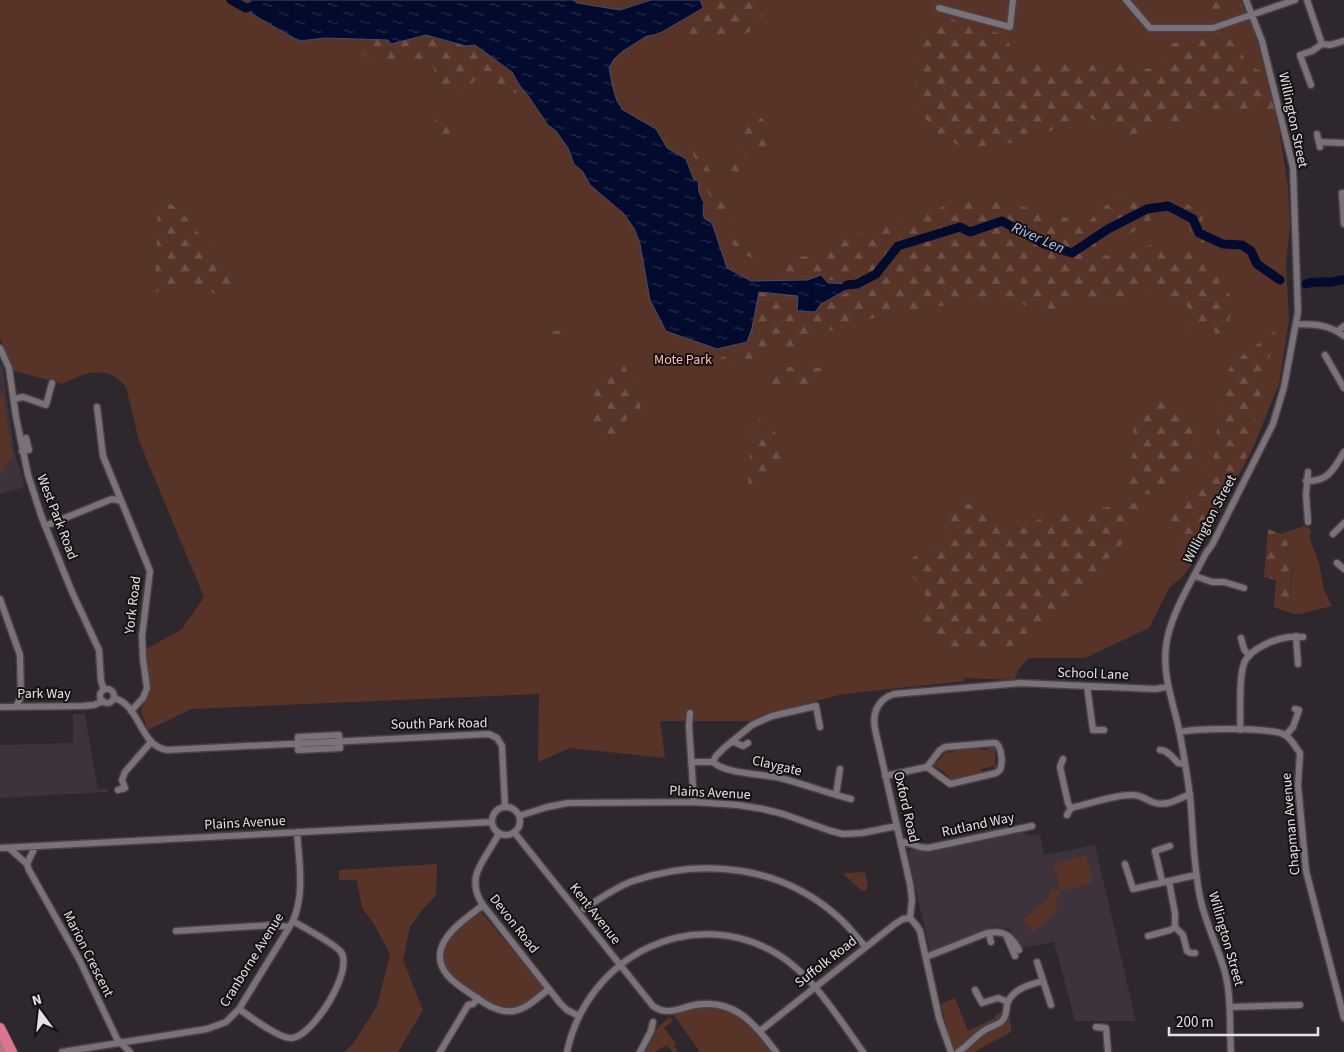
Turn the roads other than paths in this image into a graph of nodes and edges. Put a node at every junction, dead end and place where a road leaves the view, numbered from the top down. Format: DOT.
graph roads {
  1 [pos="1013,0"];
  2 [pos="1126,0"];
  3 [pos="1246,0"];
  4 [pos="1295,0"];
  5 [pos="1307,0"];
  6 [pos="940,8"];
  7 [pos="1253,14"];
  8 [pos="1344,41"];
  9 [pos="1322,44"];
  10 [pos="1311,85"];
  11 [pos="1317,134"];
  12 [pos="1344,143"];
  13 [pos="1344,193"];
  14 [pos="1344,224"];
  15 [pos="1297,324"];
  16 [pos="1344,326"];
  17 [pos="1338,331"];
  18 [pos="1344,336"];
  19 [pos="0,348"];
  20 [pos="1325,355"];
  21 [pos="52,383"];
  22 [pos="1344,388"];
  23 [pos="14,398"];
  24 [pos="97,407"];
  25 [pos="26,438"];
  26 [pos="22,451"];
  27 [pos="1344,452"];
  28 [pos="1308,472"];
  29 [pos="1306,481"];
  30 [pos="117,490"];
  31 [pos="112,499"];
  32 [pos="122,501"];
  33 [pos="1299,514"];
  34 [pos="1308,514"];
  35 [pos="1308,522"];
  36 [pos="1344,523"];
  37 [pos="45,526"];
  38 [pos="1337,531"];
  39 [pos="1337,563"];
  40 [pos="1344,569"];
  41 [pos="1195,576"];
  42 [pos="1244,588"];
  43 [pos="0,599"];
  44 [pos="2,611"];
  45 [pos="1242,638"];
  46 [pos="1249,656"];
  47 [pos="1298,664"];
  48 [pos="1017,684"];
  49 [pos="1087,686"];
  50 [pos="1168,687"];
  51 [pos="104,690"];
  52 [pos="21,696"];
  53 [pos="114,698"];
  54 [pos="103,701"];
  55 [pos="28,706"];
  56 [pos="0,707"];
  57 [pos="16,707"];
  58 [pos="1295,709"];
  59 [pos="131,711"];
  60 [pos="690,713"];
  61 [pos="820,727"];
  62 [pos="1104,730"];
  63 [pos="1240,730"];
  64 [pos="1180,732"];
  65 [pos="1286,736"];
  66 [pos="732,741"];
  67 [pos="151,742"];
  68 [pos="748,743"];
  69 [pos="1160,750"];
  70 [pos="1063,759"];
  71 [pos="691,762"];
  72 [pos="713,762"];
  73 [pos="1185,764"];
  74 [pos="927,768"];
  75 [pos="840,769"];
  76 [pos="886,776"];
  77 [pos="118,790"];
  78 [pos="1190,794"];
  79 [pos="836,795"];
  80 [pos="851,800"];
  81 [pos="694,802"];
  82 [pos="505,807"];
  83 [pos="1071,808"];
  84 [pos="1066,815"];
  85 [pos="519,816"];
  86 [pos="492,822"];
  87 [pos="897,826"];
  88 [pos="1032,826"];
  89 [pos="297,832"];
  90 [pos="514,832"];
  91 [pos="499,833"];
  92 [pos="901,841"];
  93 [pos="1170,846"];
  94 [pos="35,847"];
  95 [pos="0,848"];
  96 [pos="9,848"];
  97 [pos="27,864"];
  98 [pos="1125,864"];
  99 [pos="1196,874"];
  100 [pos="1165,881"];
  101 [pos="483,905"];
  102 [pos="584,908"];
  103 [pos="910,918"];
  104 [pos="292,921"];
  105 [pos="288,927"];
  106 [pos="1175,927"];
  107 [pos="176,930"];
  108 [pos="987,932"];
  109 [pos="1148,936"];
  110 [pos="991,942"];
  111 [pos="866,947"];
  112 [pos="1017,953"];
  113 [pos="1195,953"];
  114 [pos="926,957"];
  115 [pos="1037,962"];
  116 [pos="620,965"];
  117 [pos="1044,981"];
  118 [pos="814,988"];
  119 [pos="549,989"];
  120 [pos="975,990"];
  121 [pos="469,992"];
  122 [pos="478,998"];
  123 [pos="1008,1002"];
  124 [pos="468,1005"];
  125 [pos="1052,1005"];
  126 [pos="1300,1005"];
  127 [pos="1230,1006"];
  128 [pos="239,1009"];
  129 [pos="579,1016"];
  130 [pos="1344,1018"];
  131 [pos="652,1022"];
  132 [pos="1096,1027"];
  133 [pos="0,1028"];
  134 [pos="760,1031"];
  135 [pos="119,1042"];
  136 [pos="0,1044"];
  137 [pos="5,1052"];
  138 [pos="12,1052"];
  139 [pos="62,1052"];
  140 [pos="130,1052"];
  141 [pos="440,1052"];
  142 [pos="567,1052"];
  143 [pos="640,1052"];
  144 [pos="776,1052"];
  145 [pos="863,1052"];
  146 [pos="951,1052"];
  147 [pos="958,1052"];
  148 [pos="1108,1052"];
  149 [pos="1231,1052"];
  1 -- 6 [label="street"];
  2 -- 7 [label="street"];
  3 -- 7 [label="street, Willington Street"];
  4 -- 7 [label="street"];
  5 -- 9 [label="street"];
  7 -- 15 [label="street, Willington Street"];
  8 -- 9 [label="street"];
  9 -- 10 [label="street"];
  11 -- 12 [label="street"];
  13 -- 14 [label="street"];
  15 -- 17 [label="street"];
  15 -- 41 [label="street, Willington Street"];
  16 -- 17 [label="street"];
  17 -- 18 [label="street"];
  19 -- 23 [label="street, West Park Road"];
  20 -- 22 [label="street"];
  21 -- 23 [label="street"];
  23 -- 26 [label="street, West Park Road"];
  24 -- 30 [label="street, York Road"];
  25 -- 26 [label="street"];
  26 -- 37 [label="street, West Park Road"];
  27 -- 29 [label="street"];
  28 -- 29 [label="street"];
  29 -- 34 [label="street"];
  30 -- 31 [label="street"];
  30 -- 32 [label="street, York Road"];
  31 -- 32 [label="street"];
  31 -- 37 [label="street"];
  32 -- 59 [label="street, York Road"];
  33 -- 34 [label="street"];
  34 -- 35 [label="street"];
  36 -- 38 [label="street"];
  37 -- 51 [label="street, West Park Road"];
  39 -- 40 [label="street"];
  41 -- 42 [label="street"];
  41 -- 50 [label="street, Willington Street"];
  43 -- 44 [label="street"];
  44 -- 52 [label="street"];
  45 -- 46 [label="street"];
  46 -- 47 [label="street"];
  46 -- 63 [label="street"];
  48 -- 49 [label="street, School Lane"];
  48 -- 76 [label="street, Oxford Road"];
  49 -- 50 [label="street, School Lane"];
  49 -- 62 [label="street"];
  50 -- 64 [label="street, Willington Street"];
  51 -- 53 [label="street"];
  51 -- 54 [label="street"];
  52 -- 55 [label="street"];
  52 -- 57 [label="street"];
  53 -- 54 [label="street"];
  53 -- 59 [label="street"];
  54 -- 55 [label="street, Park Way"];
  55 -- 57 [label="street, Park Way"];
  56 -- 57 [label="street, Park Way"];
  58 -- 65 [label="street"];
  59 -- 67 [label="street"];
  60 -- 71 [label="street"];
  61 -- 66 [label="street"];
  63 -- 64 [label="street"];
  63 -- 65 [label="street"];
  64 -- 73 [label="street, Willington Street"];
  65 -- 130 [label="street, Chapman Avenue"];
  66 -- 68 [label="street, Claygate"];
  66 -- 72 [label="street"];
  67 -- 77 [label="street"];
  67 -- 82 [label="street, South Park Road"];
  69 -- 73 [label="street"];
  70 -- 83 [label="street"];
  71 -- 72 [label="street, Claygate"];
  71 -- 81 [label="street"];
  72 -- 79 [label="street, Claygate"];
  73 -- 78 [label="street, Willington Street"];
  74 -- 74 [label="street"];
  74 -- 76 [label="street"];
  75 -- 79 [label="street"];
  76 -- 87 [label="street, Oxford Road"];
  78 -- 83 [label="street"];
  78 -- 99 [label="street, Willington Street"];
  79 -- 80 [label="street, Claygate"];
  81 -- 85 [label="street, Plains Avenue"];
  81 -- 87 [label="street, Plains Avenue"];
  82 -- 85 [label="street"];
  82 -- 86 [label="street"];
  83 -- 84 [label="street"];
  85 -- 90 [label="street"];
  86 -- 89 [label="street, Plains Avenue"];
  86 -- 91 [label="street"];
  87 -- 92 [label="street, Oxford Road"];
  88 -- 92 [label="street, Rutland Way"];
  89 -- 94 [label="street, Plains Avenue"];
  89 -- 104 [label="street, Cranborne Avenue"];
  90 -- 91 [label="street"];
  90 -- 116 [label="street, Kent Avenue"];
  91 -- 101 [label="street, Devon Road"];
  92 -- 103 [label="street, Oxford Road"];
  93 -- 100 [label="street"];
  94 -- 96 [label="street, Plains Avenue"];
  94 -- 97 [label="street"];
  95 -- 96 [label="street, Plains Avenue"];
  96 -- 97 [label="street, Marion Crescent"];
  97 -- 135 [label="street, Marion Crescent"];
  98 -- 100 [label="street"];
  99 -- 100 [label="street"];
  99 -- 127 [label="street, Willington Street"];
  100 -- 106 [label="street"];
  101 -- 119 [label="street, Devon Road"];
  101 -- 121 [label="street"];
  102 -- 111 [label="street"];
  103 -- 111 [label="street, Suffolk Road"];
  103 -- 114 [label="street, Oxford Road"];
  104 -- 105 [label="street, Cranborne Avenue"];
  104 -- 128 [label="street"];
  105 -- 107 [label="street"];
  105 -- 128 [label="street, Cranborne Avenue"];
  106 -- 109 [label="street"];
  106 -- 113 [label="street"];
  108 -- 110 [label="street"];
  108 -- 112 [label="street"];
  108 -- 114 [label="street"];
  111 -- 118 [label="street, Suffolk Road"];
  114 -- 146 [label="street, Oxford Road"];
  115 -- 117 [label="street"];
  116 -- 118 [label="street"];
  116 -- 129 [label="street"];
  116 -- 134 [label="street, Kent Avenue"];
  117 -- 123 [label="street"];
  117 -- 125 [label="street"];
  118 -- 134 [label="street, Suffolk Road"];
  118 -- 145 [label="street"];
  119 -- 122 [label="street"];
  119 -- 129 [label="street, Devon Road"];
  120 -- 123 [label="street"];
  121 -- 122 [label="street"];
  121 -- 124 [label="street"];
  122 -- 124 [label="street"];
  123 -- 147 [label="street"];
  124 -- 141 [label="street"];
  126 -- 127 [label="street"];
  127 -- 149 [label="street, Willington Street"];
  128 -- 135 [label="street, Cranborne Avenue"];
  129 -- 142 [label="street"];
  131 -- 143 [label="street"];
  132 -- 148 [label="street"];
  133 -- 138 [label="highway"];
  134 -- 144 [label="street"];
  135 -- 139 [label="street, Cranborne Avenue"];
  135 -- 140 [label="street, Marion Crescent"];
  136 -- 137 [label="main road"];
}
